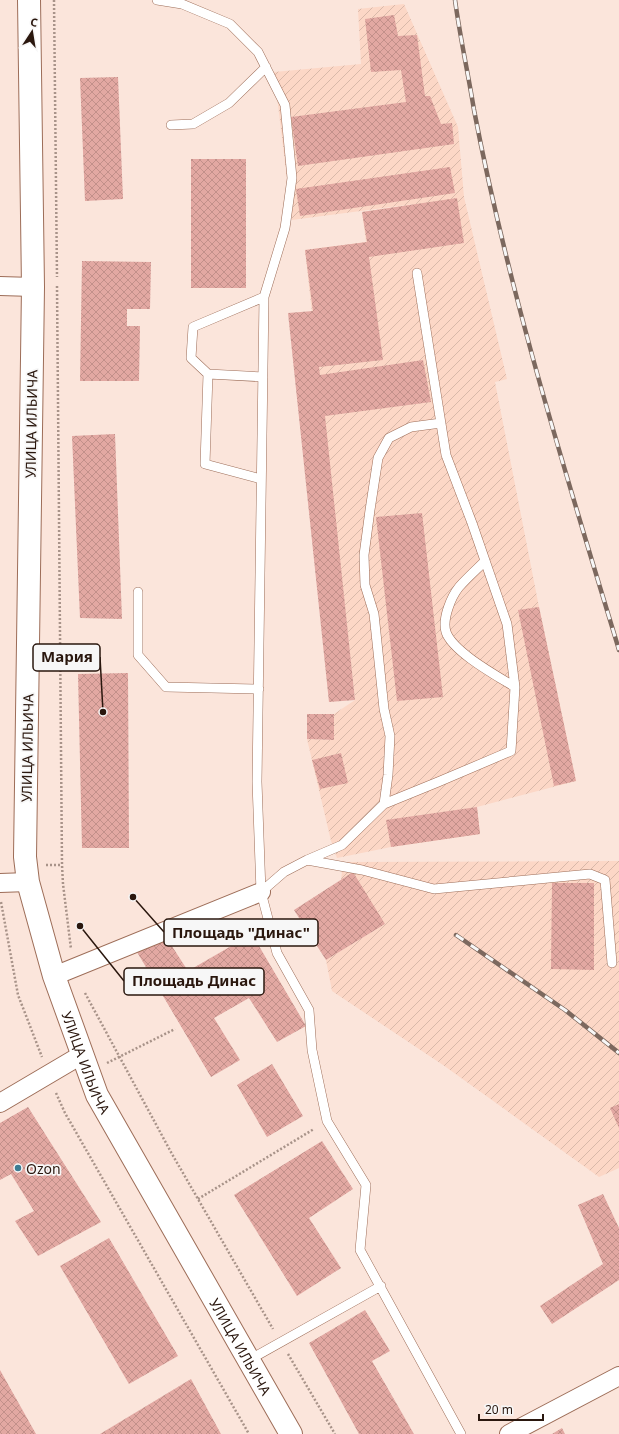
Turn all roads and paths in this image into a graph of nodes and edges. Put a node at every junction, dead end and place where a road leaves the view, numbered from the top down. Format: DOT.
graph roads {
  1 [pos="29,0"];
  2 [pos="54,0"];
  3 [pos="157,0"];
  4 [pos="266,67"];
  5 [pos="170,125"];
  6 [pos="417,273"];
  7 [pos="57,278"];
  8 [pos="0,286"];
  9 [pos="57,286"];
  10 [pos="33,287"];
  11 [pos="264,296"];
  12 [pos="208,374"];
  13 [pos="263,377"];
  14 [pos="441,423"];
  15 [pos="262,479"];
  16 [pos="485,561"];
  17 [pos="138,592"];
  18 [pos="515,687"];
  19 [pos="259,689"];
  20 [pos="384,804"];
  21 [pos="307,860"];
  22 [pos="28,882"];
  23 [pos="0,883"];
  24 [pos="261,892"];
  25 [pos="1,901"];
  26 [pos="612,963"];
  27 [pos="64,972"];
  28 [pos="175,1030"];
  29 [pos="120,1057"];
  30 [pos="86,1064"];
  31 [pos="48,1074"];
  32 [pos="0,1103"];
  33 [pos="327,1121"];
  34 [pos="198,1199"];
  35 [pos="381,1286"];
  36 [pos="281,1342"];
  37 [pos="249,1360"];
  38 [pos="619,1376"];
  39 [pos="249,1434"];
  40 [pos="290,1434"];
  41 [pos="335,1434"];
  42 [pos="461,1434"];
  43 [pos="509,1434"];
  1 -- 10 [label="street, УЛИЦА ИЛЬИЧА"];
  2 -- 7 [label="path"];
  3 -- 4 [label="lane"];
  4 -- 5 [label="lane"];
  4 -- 11 [label="lane"];
  6 -- 14 [label="lane"];
  8 -- 10 [label="street"];
  9 -- 27 [label="path"];
  10 -- 22 [label="street, УЛИЦА ИЛЬИЧА"];
  11 -- 12 [label="lane"];
  11 -- 13 [label="lane"];
  12 -- 13 [label="lane"];
  12 -- 15 [label="lane"];
  13 -- 15 [label="lane"];
  14 -- 16 [label="lane"];
  14 -- 20 [label="lane"];
  15 -- 19 [label="lane"];
  16 -- 18 [label="lane"];
  16 -- 18 [label="lane"];
  17 -- 19 [label="lane"];
  18 -- 20 [label="lane"];
  19 -- 24 [label="lane"];
  20 -- 21 [label="lane"];
  21 -- 24 [label="lane"];
  21 -- 26 [label="lane"];
  22 -- 23 [label="street"];
  22 -- 27 [label="street, УЛИЦА ИЛЬИЧА"];
  24 -- 27 [label="street"];
  24 -- 33 [label="lane"];
  25 -- 31 [label="path"];
  27 -- 29 [label="path"];
  27 -- 30 [label="street, УЛИЦА ИЛЬИЧА"];
  28 -- 29 [label="path"];
  29 -- 30 [label="path"];
  29 -- 34 [label="path"];
  30 -- 31 [label="street"];
  30 -- 37 [label="street, УЛИЦА ИЛЬИЧА"];
  31 -- 32 [label="street"];
  31 -- 39 [label="path"];
  33 -- 34 [label="path"];
  33 -- 35 [label="lane"];
  34 -- 36 [label="path"];
  35 -- 36 [label="lane"];
  35 -- 42 [label="lane"];
  36 -- 37 [label="lane"];
  36 -- 41 [label="path"];
  37 -- 40 [label="street, УЛИЦА ИЛЬИЧА"];
  38 -- 43 [label="street"];
}
